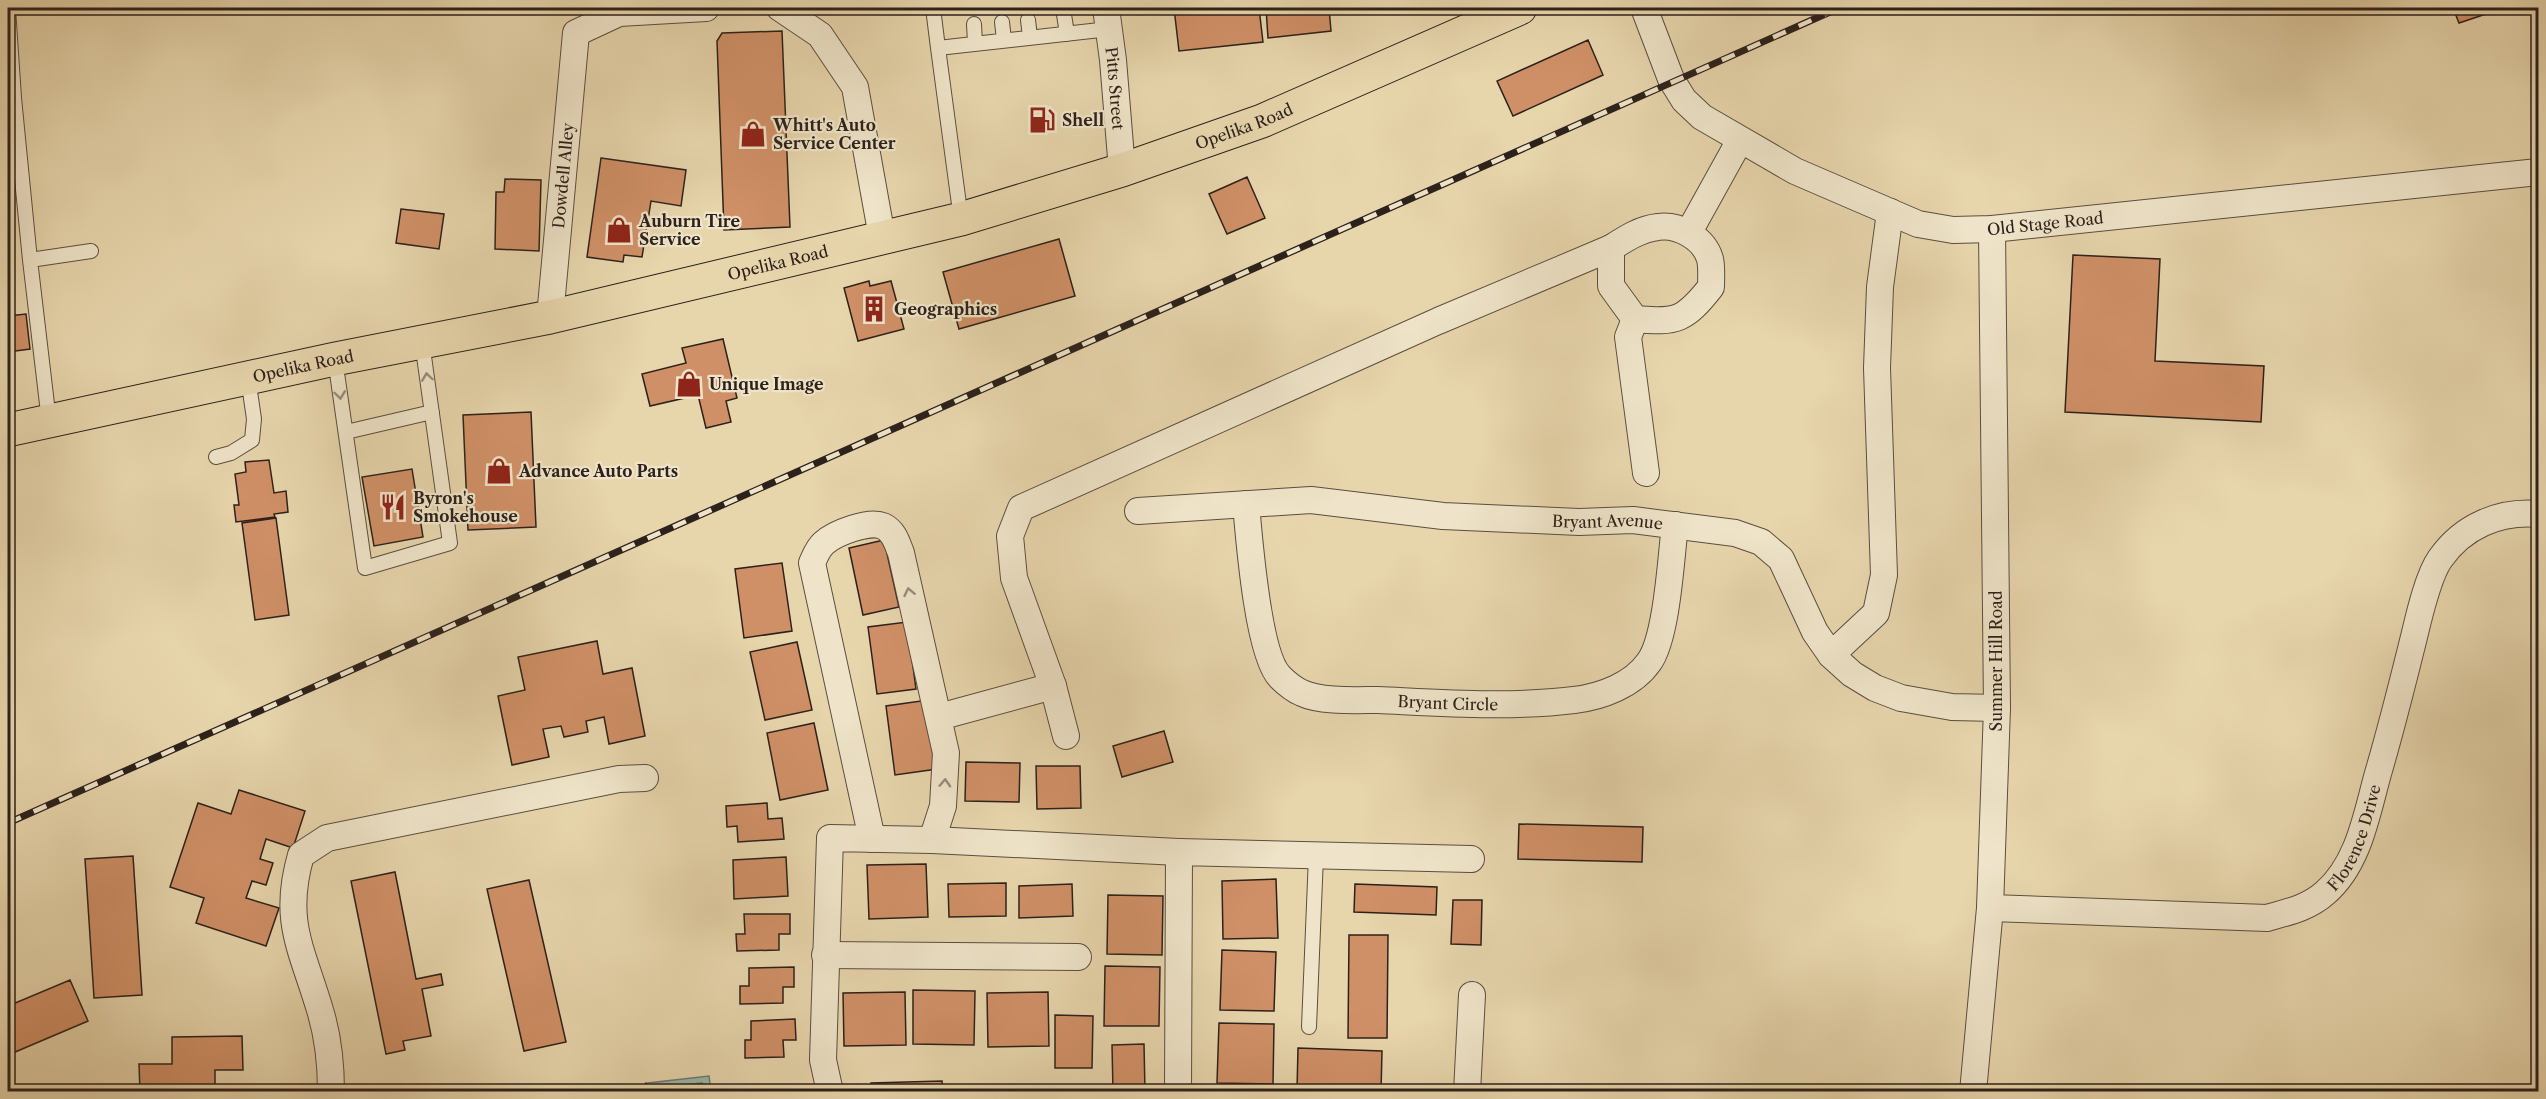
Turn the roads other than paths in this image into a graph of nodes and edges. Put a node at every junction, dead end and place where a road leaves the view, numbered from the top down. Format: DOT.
graph roads {
  1 [pos="8,8"];
  2 [pos="706,8"];
  3 [pos="780,8"];
  4 [pos="819,8"];
  5 [pos="933,8"];
  6 [pos="1064,8"];
  7 [pos="1520,8"];
  8 [pos="1644,8"];
  9 [pos="1107,18"];
  10 [pos="1028,20"];
  11 [pos="1002,22"];
  12 [pos="974,24"];
  13 [pos="1067,34"];
  14 [pos="820,35"];
  15 [pos="1030,37"];
  16 [pos="1004,40"];
  17 [pos="975,43"];
  18 [pos="938,48"];
  19 [pos="11,99"];
  20 [pos="1740,140"];
  21 [pos="1122,170"];
  22 [pos="2538,172"];
  23 [pos="1890,212"];
  24 [pos="961,219"];
  25 [pos="1992,229"];
  26 [pos="1689,232"];
  27 [pos="882,237"];
  28 [pos="1611,248"];
  29 [pos="91,251"];
  30 [pos="30,260"];
  31 [pos="550,317"];
  32 [pos="1635,319"];
  33 [pos="422,342"];
  34 [pos="335,359"];
  35 [pos="248,378"];
  36 [pos="432,412"];
  37 [pos="49,421"];
  38 [pos="8,430"];
  39 [pos="345,432"];
  40 [pos="216,457"];
  41 [pos="1646,473"];
  42 [pos="1246,504"];
  43 [pos="1138,511"];
  44 [pos="2538,514"];
  45 [pos="1675,525"];
  46 [pos="1831,655"];
  47 [pos="1053,686"];
  48 [pos="1997,708"];
  49 [pos="939,717"];
  50 [pos="1066,736"];
  51 [pos="645,778"];
  52 [pos="872,839"];
  53 [pos="933,840"];
  54 [pos="1179,852"];
  55 [pos="1316,855"];
  56 [pos="1471,859"];
  57 [pos="1990,908"];
  58 [pos="825,956"];
  59 [pos="1078,957"];
  60 [pos="1472,995"];
  61 [pos="1310,1027"];
  62 [pos="331,1092"];
  63 [pos="830,1092"];
  64 [pos="1178,1092"];
  65 [pos="1467,1092"];
  66 [pos="1973,1092"];
  1 -- 19 [label="lane"];
  2 -- 31 [label="street, Dowdell Alley"];
  3 -- 14 [label="street"];
  4 -- 14 [label="street"];
  5 -- 18 [label="lane"];
  6 -- 13 [label="lane"];
  7 -- 21 [label="main road, Opelika Road"];
  8 -- 20 [label="street, Old Stage Road"];
  9 -- 13 [label="lane"];
  9 -- 21 [label="street, Pitts Street"];
  10 -- 15 [label="lane"];
  11 -- 16 [label="lane"];
  12 -- 17 [label="lane"];
  13 -- 15 [label="lane"];
  14 -- 27 [label="street"];
  15 -- 16 [label="lane"];
  16 -- 17 [label="lane"];
  17 -- 18 [label="lane"];
  18 -- 24 [label="lane"];
  19 -- 30 [label="lane"];
  20 -- 23 [label="street, Old Stage Road"];
  20 -- 26 [label="street"];
  21 -- 24 [label="main road, Opelika Road"];
  22 -- 25 [label="street, Old Stage Road"];
  23 -- 25 [label="street, Old Stage Road"];
  23 -- 46 [label="street"];
  24 -- 27 [label="main road, Opelika Road"];
  25 -- 48 [label="street, Summer Hill Road"];
  26 -- 28 [label="street"];
  26 -- 32 [label="street"];
  27 -- 31 [label="main road, Opelika Road"];
  28 -- 32 [label="street"];
  28 -- 47 [label="street"];
  29 -- 30 [label="lane"];
  30 -- 37 [label="lane"];
  31 -- 33 [label="main road, Opelika Road"];
  32 -- 41 [label="street"];
  33 -- 34 [label="main road, Opelika Road"];
  36 -- 33 [label="lane, one-way"];
  34 -- 35 [label="main road, Opelika Road"];
  34 -- 39 [label="lane, one-way"];
  35 -- 37 [label="main road, Opelika Road"];
  35 -- 40 [label="lane"];
  36 -- 39 [label="lane"];
  36 -- 39 [label="lane"];
  37 -- 38 [label="main road, Opelika Road"];
  42 -- 43 [label="street, Bryant Avenue"];
  42 -- 45 [label="street, Bryant Avenue"];
  42 -- 45 [label="street, Bryant Circle"];
  44 -- 57 [label="street, Florence Drive"];
  45 -- 46 [label="street, Bryant Avenue"];
  46 -- 48 [label="street, Bryant Avenue"];
  47 -- 49 [label="street"];
  47 -- 50 [label="street"];
  48 -- 57 [label="street, Summer Hill Road"];
  49 -- 52 [label="street, one-way"];
  53 -- 49 [label="street, one-way"];
  51 -- 62 [label="street"];
  52 -- 53 [label="street"];
  52 -- 58 [label="street"];
  53 -- 54 [label="street"];
  54 -- 55 [label="street"];
  54 -- 64 [label="street"];
  55 -- 56 [label="street"];
  55 -- 61 [label="lane"];
  57 -- 66 [label="street, Summer Hill Road"];
  58 -- 59 [label="street"];
  58 -- 63 [label="street"];
  60 -- 65 [label="street"];
}
